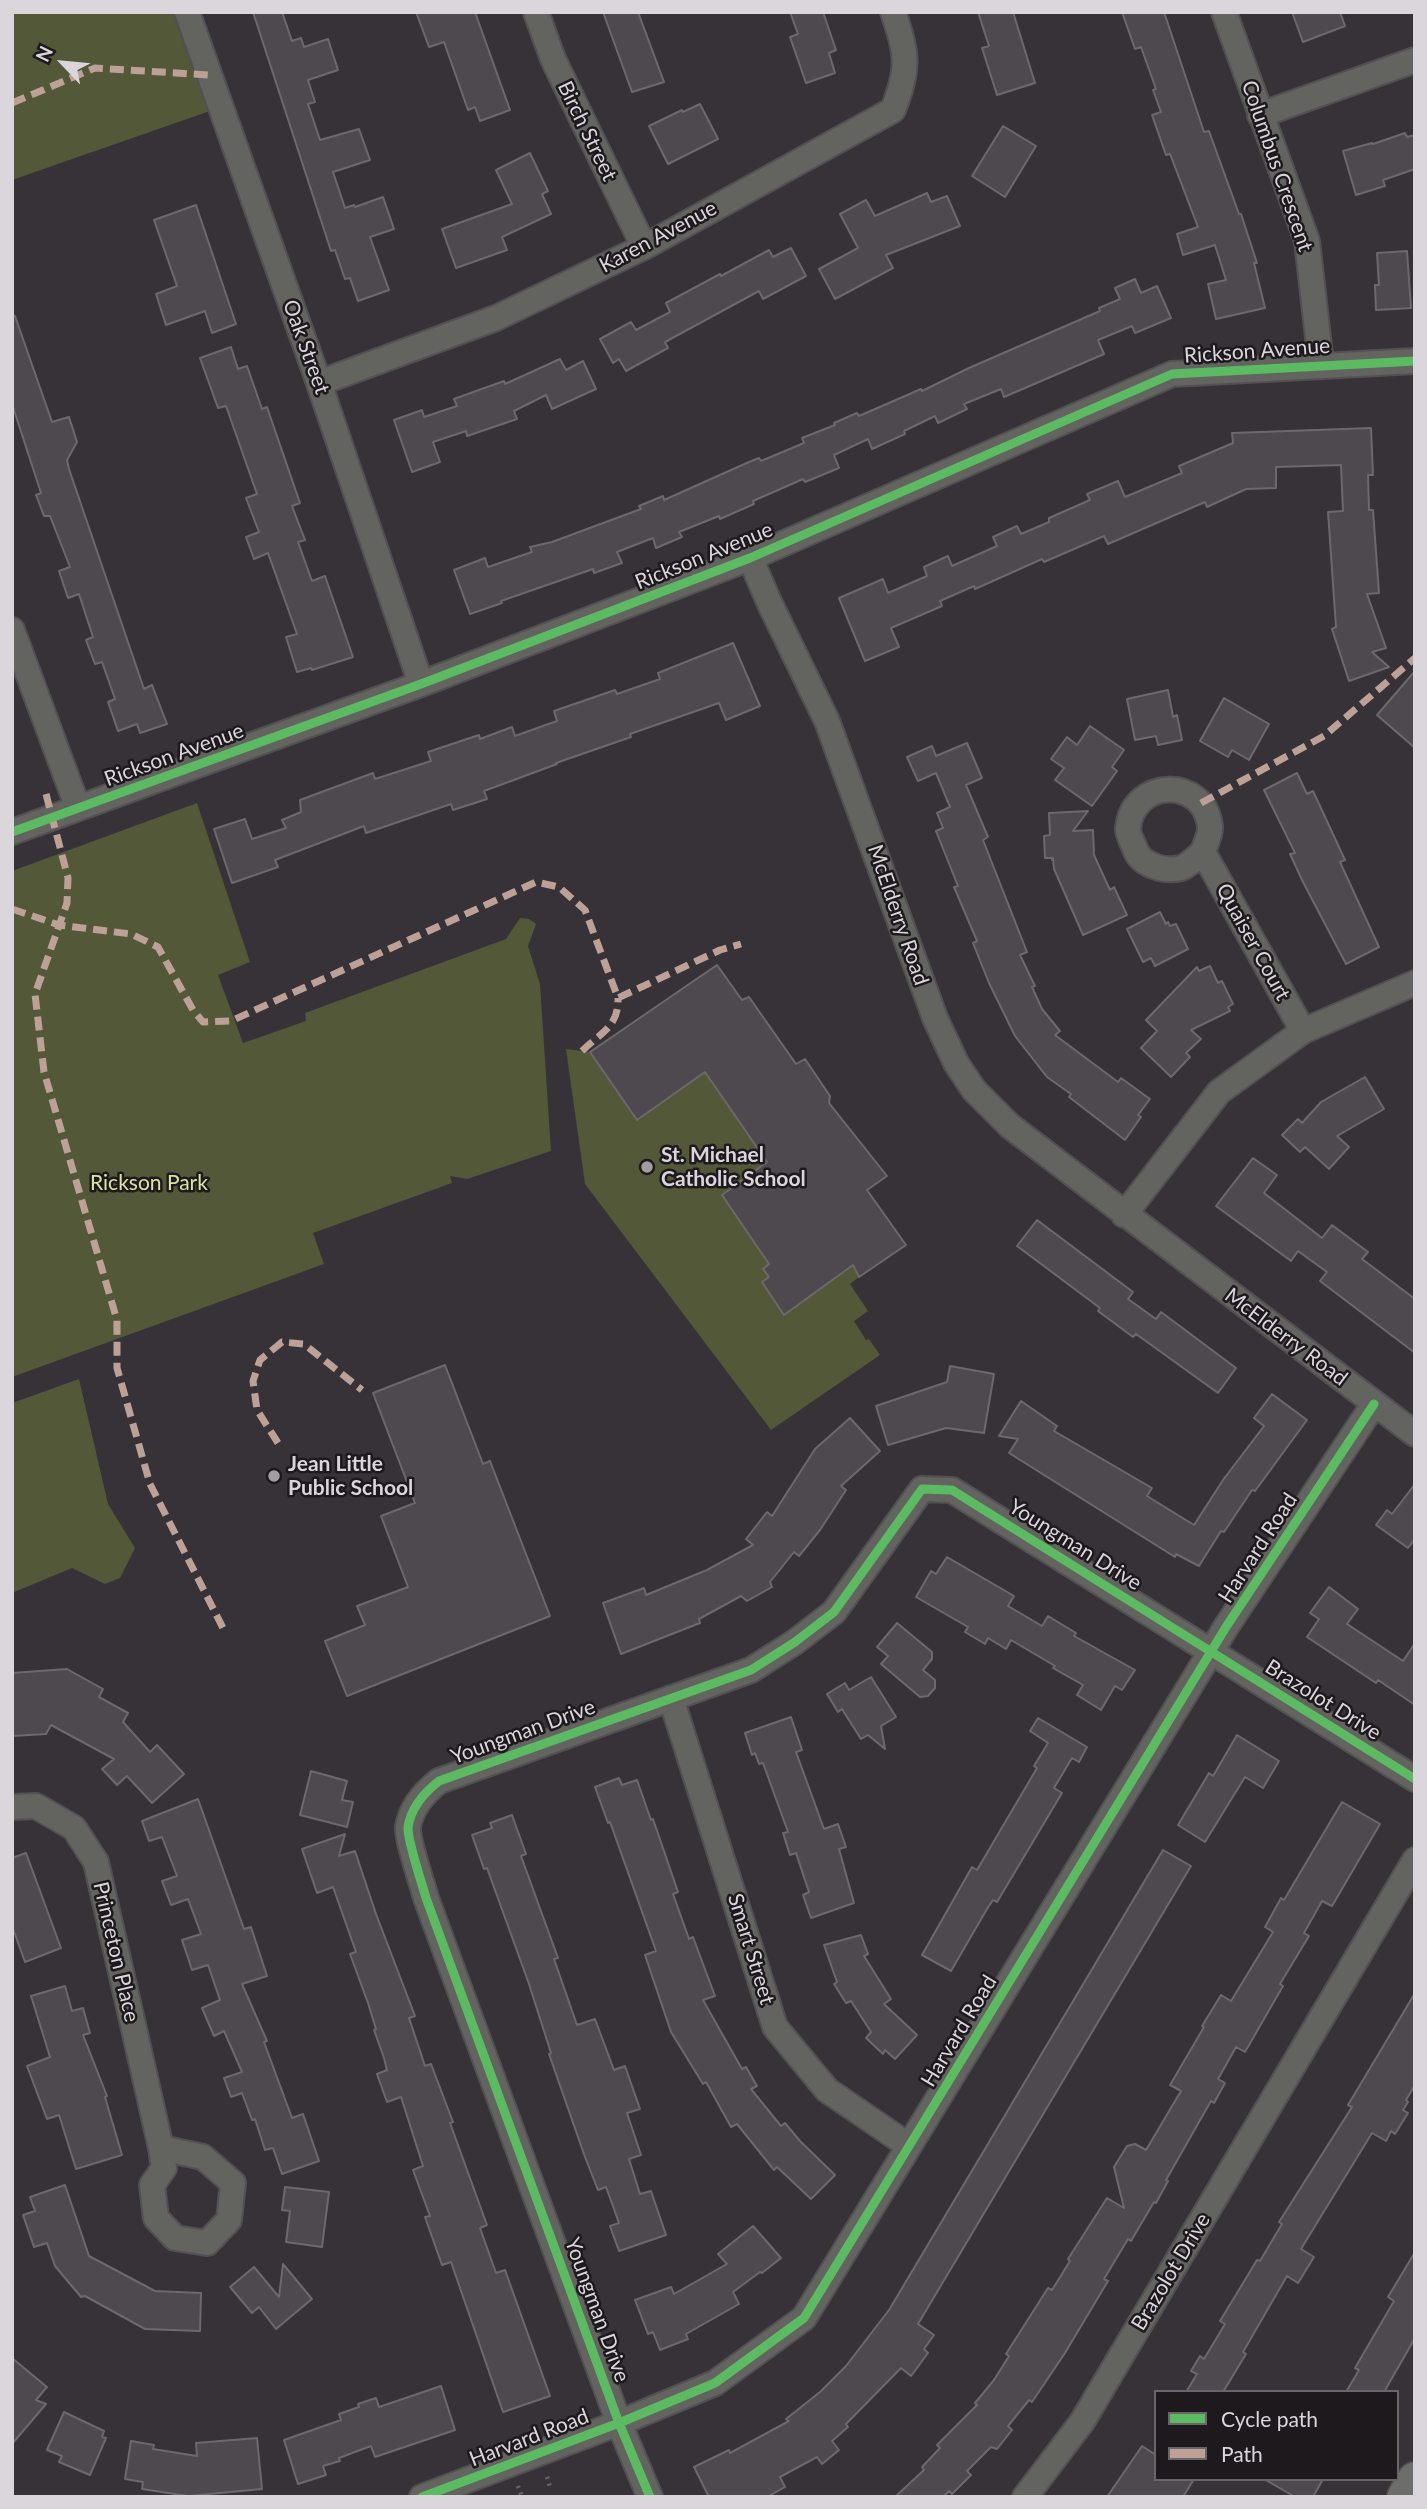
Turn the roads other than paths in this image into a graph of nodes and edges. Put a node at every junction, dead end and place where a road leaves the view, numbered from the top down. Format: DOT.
graph roads {
  1 [pos="187,12"];
  2 [pos="536,12"];
  3 [pos="893,12"];
  4 [pos="1224,12"];
  5 [pos="1415,60"];
  6 [pos="1260,115"];
  7 [pos="644,247"];
  8 [pos="1415,361"];
  9 [pos="1321,364"];
  10 [pos="319,383"];
  11 [pos="750,558"];
  12 [pos="12,630"];
  13 [pos="421,684"];
  14 [pos="78,808"];
  15 [pos="12,832"];
  16 [pos="1203,852"];
  17 [pos="1415,983"];
  18 [pos="1303,1031"];
  19 [pos="1124,1215"];
  20 [pos="1374,1404"];
  21 [pos="1415,1434"];
  22 [pos="1212,1651"];
  23 [pos="671,1698"];
  24 [pos="1415,1779"];
  25 [pos="12,1807"];
  26 [pos="1415,1860"];
  27 [pos="909,2146"];
  28 [pos="161,2148"];
  29 [pos="619,2423"];
  30 [pos="1415,2480"];
  31 [pos="422,2497"];
  32 [pos="650,2497"];
  33 [pos="1025,2497"];
  34 [pos="1405,2497"];
  1 -- 10 [label="street, Oak Street"];
  2 -- 7 [label="street, Birch Street"];
  3 -- 7 [label="street, Karen Avenue"];
  4 -- 6 [label="street, Columbus Crescent"];
  5 -- 6 [label="street"];
  6 -- 9 [label="street, Columbus Crescent"];
  7 -- 10 [label="street, Karen Avenue"];
  8 -- 9 [label="street, Rickson Avenue"];
  9 -- 11 [label="street, Rickson Avenue"];
  10 -- 13 [label="street, Oak Street"];
  11 -- 13 [label="street, Rickson Avenue"];
  11 -- 19 [label="street, McElderry Road"];
  12 -- 14 [label="street"];
  13 -- 14 [label="street, Rickson Avenue"];
  14 -- 15 [label="street, Rickson Avenue"];
  16 -- 18 [label="street, Quaiser Court"];
  17 -- 18 [label="street"];
  18 -- 19 [label="street"];
  19 -- 20 [label="street, McElderry Road"];
  20 -- 21 [label="street, McElderry Road"];
  20 -- 22 [label="street, Harvard Road"];
  22 -- 23 [label="street, Youngman Drive"];
  22 -- 24 [label="street, Brazolot Drive"];
  22 -- 27 [label="street, Harvard Road"];
  23 -- 27 [label="street, Smart Street"];
  23 -- 29 [label="street, Youngman Drive"];
  25 -- 28 [label="street, Princeton Place"];
  26 -- 33 [label="street, Brazolot Drive"];
  27 -- 29 [label="street, Harvard Road"];
  29 -- 31 [label="street, Harvard Road"];
  29 -- 32 [label="street, Youngman Drive"];
  30 -- 34 [label="main road"];
}
